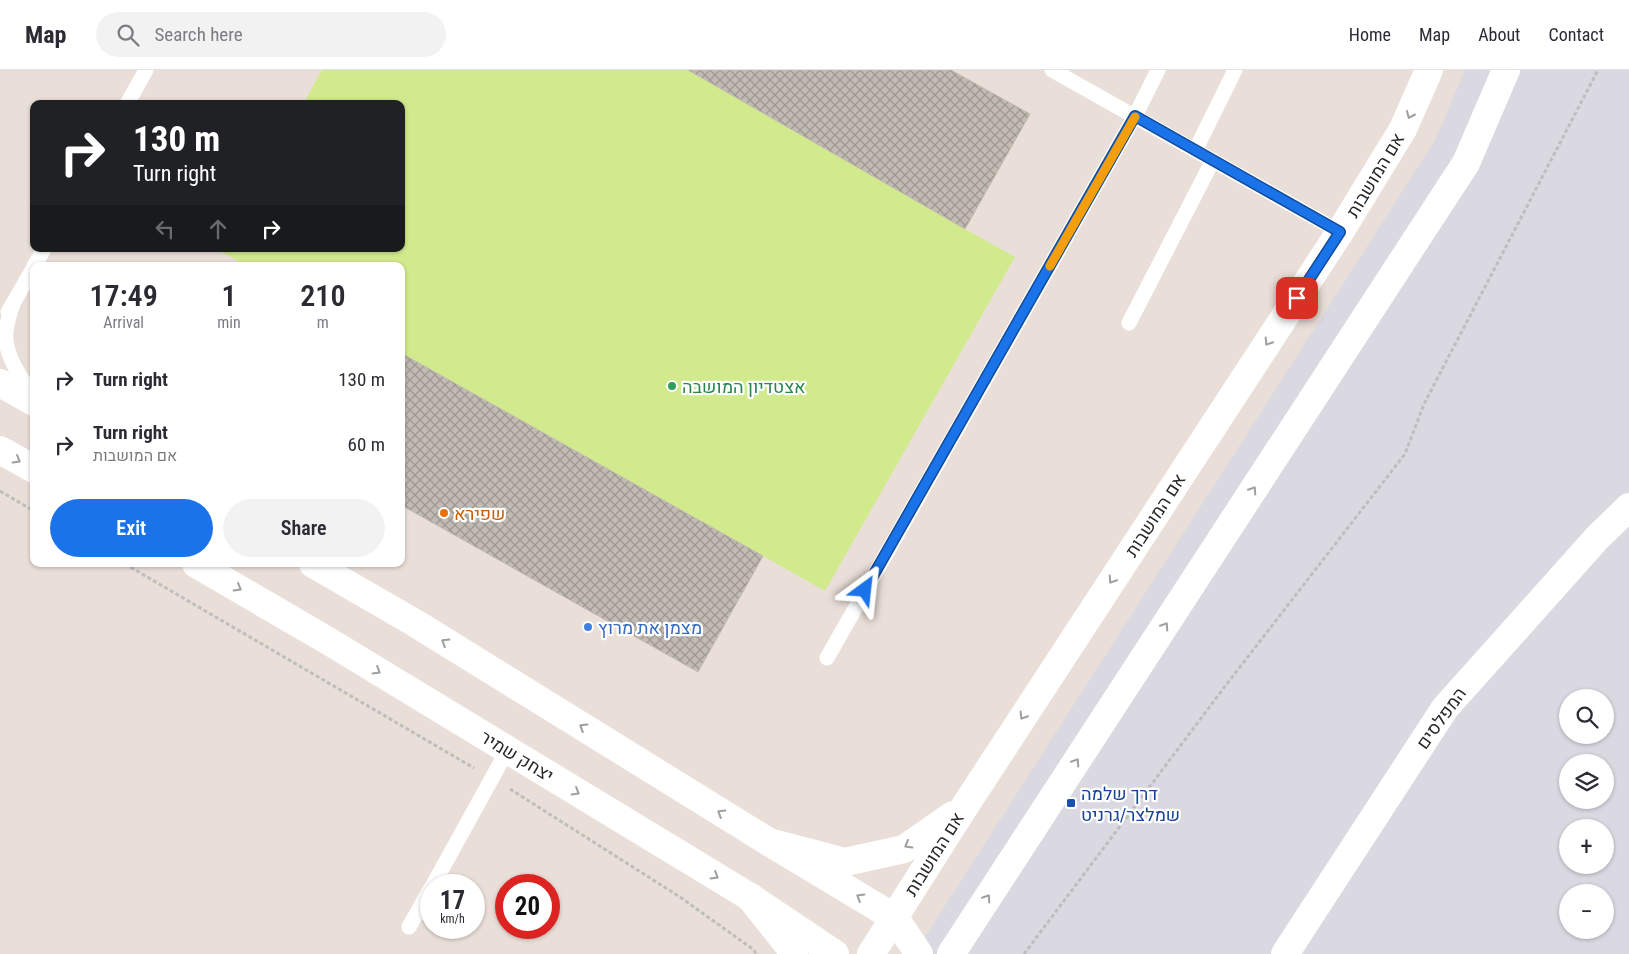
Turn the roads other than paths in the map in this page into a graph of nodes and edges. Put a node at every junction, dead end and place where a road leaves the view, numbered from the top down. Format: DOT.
graph roads {
  1 [pos="146,70"];
  2 [pos="1052,70"];
  3 [pos="1158,70"];
  4 [pos="1235,70"];
  5 [pos="1429,70"];
  6 [pos="1506,70"];
  7 [pos="128,100"];
  8 [pos="1135,116"];
  9 [pos="1195,151"];
  10 [pos="1213,160"];
  11 [pos="1340,232"];
  12 [pos="30,274"];
  13 [pos="13,304"];
  14 [pos="1129,323"];
  15 [pos="0,326"];
  16 [pos="0,383"];
  17 [pos="30,391"];
  18 [pos="30,400"];
  19 [pos="0,450"];
  20 [pos="30,468"];
  21 [pos="1629,508"];
  22 [pos="201,567"];
  23 [pos="317,567"];
  24 [pos="827,658"];
  25 [pos="507,751"];
  26 [pos="963,808"];
  27 [pos="769,842"];
  28 [pos="439,874"];
  29 [pos="750,897"];
  30 [pos="420,908"];
  31 [pos="895,918"];
  32 [pos="409,927"];
  33 [pos="967,941"];
  34 [pos="794,954"];
  35 [pos="834,954"];
  36 [pos="871,954"];
  37 [pos="919,954"];
  38 [pos="951,954"];
  39 [pos="1285,954"];
  1 -- 7 [label="lane"];
  2 -- 8 [label="lane"];
  3 -- 8 [label="lane"];
  4 -- 9 [label="lane"];
  5 -- 11 [label="main road, אם המושבות, one-way"];
  33 -- 6 [label="main road, one-way"];
  8 -- 9 [label="lane"];
  8 -- 24 [label="lane"];
  9 -- 10 [label="lane"];
  10 -- 11 [label="lane"];
  10 -- 14 [label="lane"];
  11 -- 26 [label="main road, אם המושבות, one-way"];
  12 -- 13 [label="lane"];
  13 -- 15 [label="lane"];
  13 -- 17 [label="lane"];
  16 -- 18 [label="main road"];
  19 -- 20 [label="main road, one-way"];
  21 -- 39 [label="main road, המפלסים"];
  22 -- 25 [label="main road, יצחק שמיר, one-way"];
  27 -- 23 [label="main road, one-way"];
  25 -- 28 [label="lane"];
  25 -- 29 [label="main road, יצחק שמיר, one-way"];
  26 -- 27 [label="main road, one-way"];
  26 -- 31 [label="main road, אם המושבות"];
  31 -- 27 [label="main road, one-way"];
  29 -- 34 [label="main road"];
  29 -- 35 [label="main road, יצחק שמיר"];
  30 -- 32 [label="lane"];
  31 -- 36 [label="main road, אם המושבות"];
  31 -- 37 [label="main road"];
  33 -- 38 [label="main road"];
}
